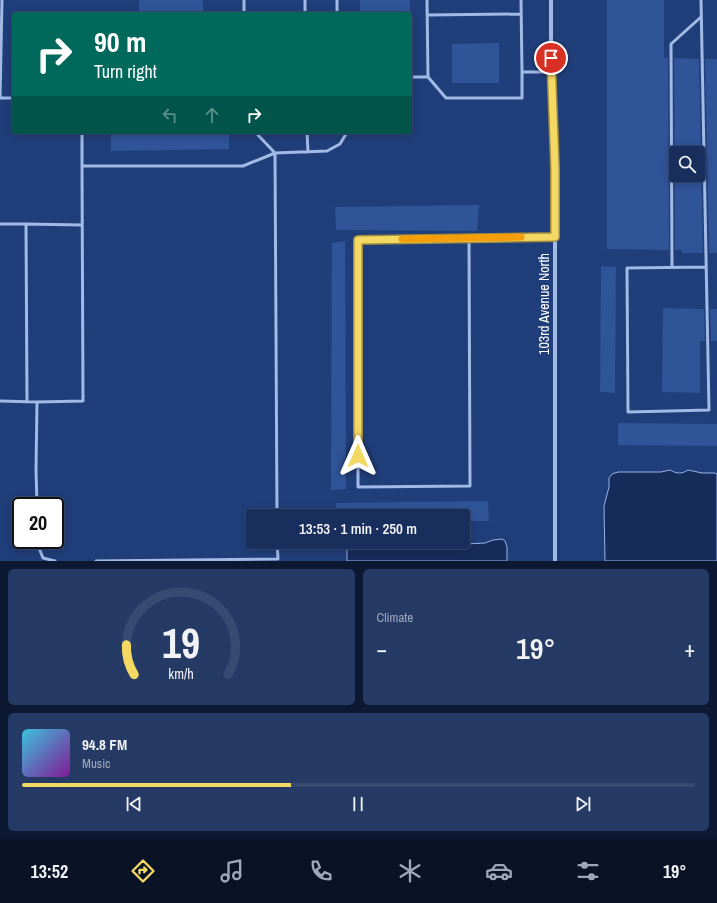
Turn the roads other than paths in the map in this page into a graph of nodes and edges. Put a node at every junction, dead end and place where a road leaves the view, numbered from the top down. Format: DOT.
graph roads {
  1 [pos="2,0"];
  2 [pos="244,0"];
  3 [pos="305,0"];
  4 [pos="337,0"];
  5 [pos="427,0"];
  6 [pos="521,0"];
  7 [pos="551,0"];
  8 [pos="701,0"];
  9 [pos="244,12"];
  10 [pos="305,12"];
  11 [pos="337,12"];
  12 [pos="521,14"];
  13 [pos="428,15"];
  14 [pos="702,17"];
  15 [pos="1,40"];
  16 [pos="522,72"];
  17 [pos="551,72"];
  18 [pos="412,77"];
  19 [pos="428,77"];
  20 [pos="0,98"];
  21 [pos="12,98"];
  22 [pos="82,134"];
  23 [pos="258,134"];
  24 [pos="308,134"];
  25 [pos="346,134"];
  26 [pos="308,152"];
  27 [pos="275,153"];
  28 [pos="82,166"];
  29 [pos="0,224"];
  30 [pos="26,224"];
  31 [pos="82,225"];
  32 [pos="555,237"];
  33 [pos="469,238"];
  34 [pos="672,267"];
  35 [pos="706,267"];
  36 [pos="0,402"];
  37 [pos="27,402"];
  38 [pos="37,402"];
  39 [pos="37,497"];
  40 [pos="277,509"];
  41 [pos="39,549"];
  42 [pos="277,549"];
  43 [pos="55,561"];
  44 [pos="96,561"];
  45 [pos="555,561"];
  1 -- 15 [label="lane"];
  2 -- 9 [label="lane"];
  3 -- 10 [label="lane"];
  4 -- 11 [label="lane"];
  5 -- 13 [label="lane"];
  6 -- 12 [label="lane"];
  7 -- 17 [label="street, 103rd Avenue North"];
  8 -- 14 [label="lane"];
  12 -- 13 [label="lane"];
  12 -- 16 [label="lane"];
  13 -- 19 [label="lane"];
  14 -- 34 [label="lane"];
  14 -- 35 [label="lane"];
  15 -- 20 [label="lane"];
  16 -- 17 [label="lane"];
  16 -- 19 [label="lane"];
  17 -- 32 [label="street, 103rd Avenue North"];
  18 -- 19 [label="lane"];
  20 -- 21 [label="lane"];
  22 -- 28 [label="lane"];
  23 -- 27 [label="lane"];
  24 -- 26 [label="lane"];
  25 -- 26 [label="lane"];
  26 -- 27 [label="lane"];
  27 -- 28 [label="lane"];
  27 -- 40 [label="lane"];
  28 -- 31 [label="lane"];
  29 -- 30 [label="lane"];
  30 -- 31 [label="lane"];
  30 -- 37 [label="lane"];
  31 -- 38 [label="lane"];
  32 -- 33 [label="lane"];
  32 -- 45 [label="street, 103rd Avenue North"];
  33 -- 33 [label="lane"];
  34 -- 35 [label="lane"];
  34 -- 35 [label="lane"];
  36 -- 37 [label="lane"];
  37 -- 38 [label="lane"];
  38 -- 39 [label="lane"];
  41 -- 43 [label="lane"];
  42 -- 44 [label="lane"];
}
